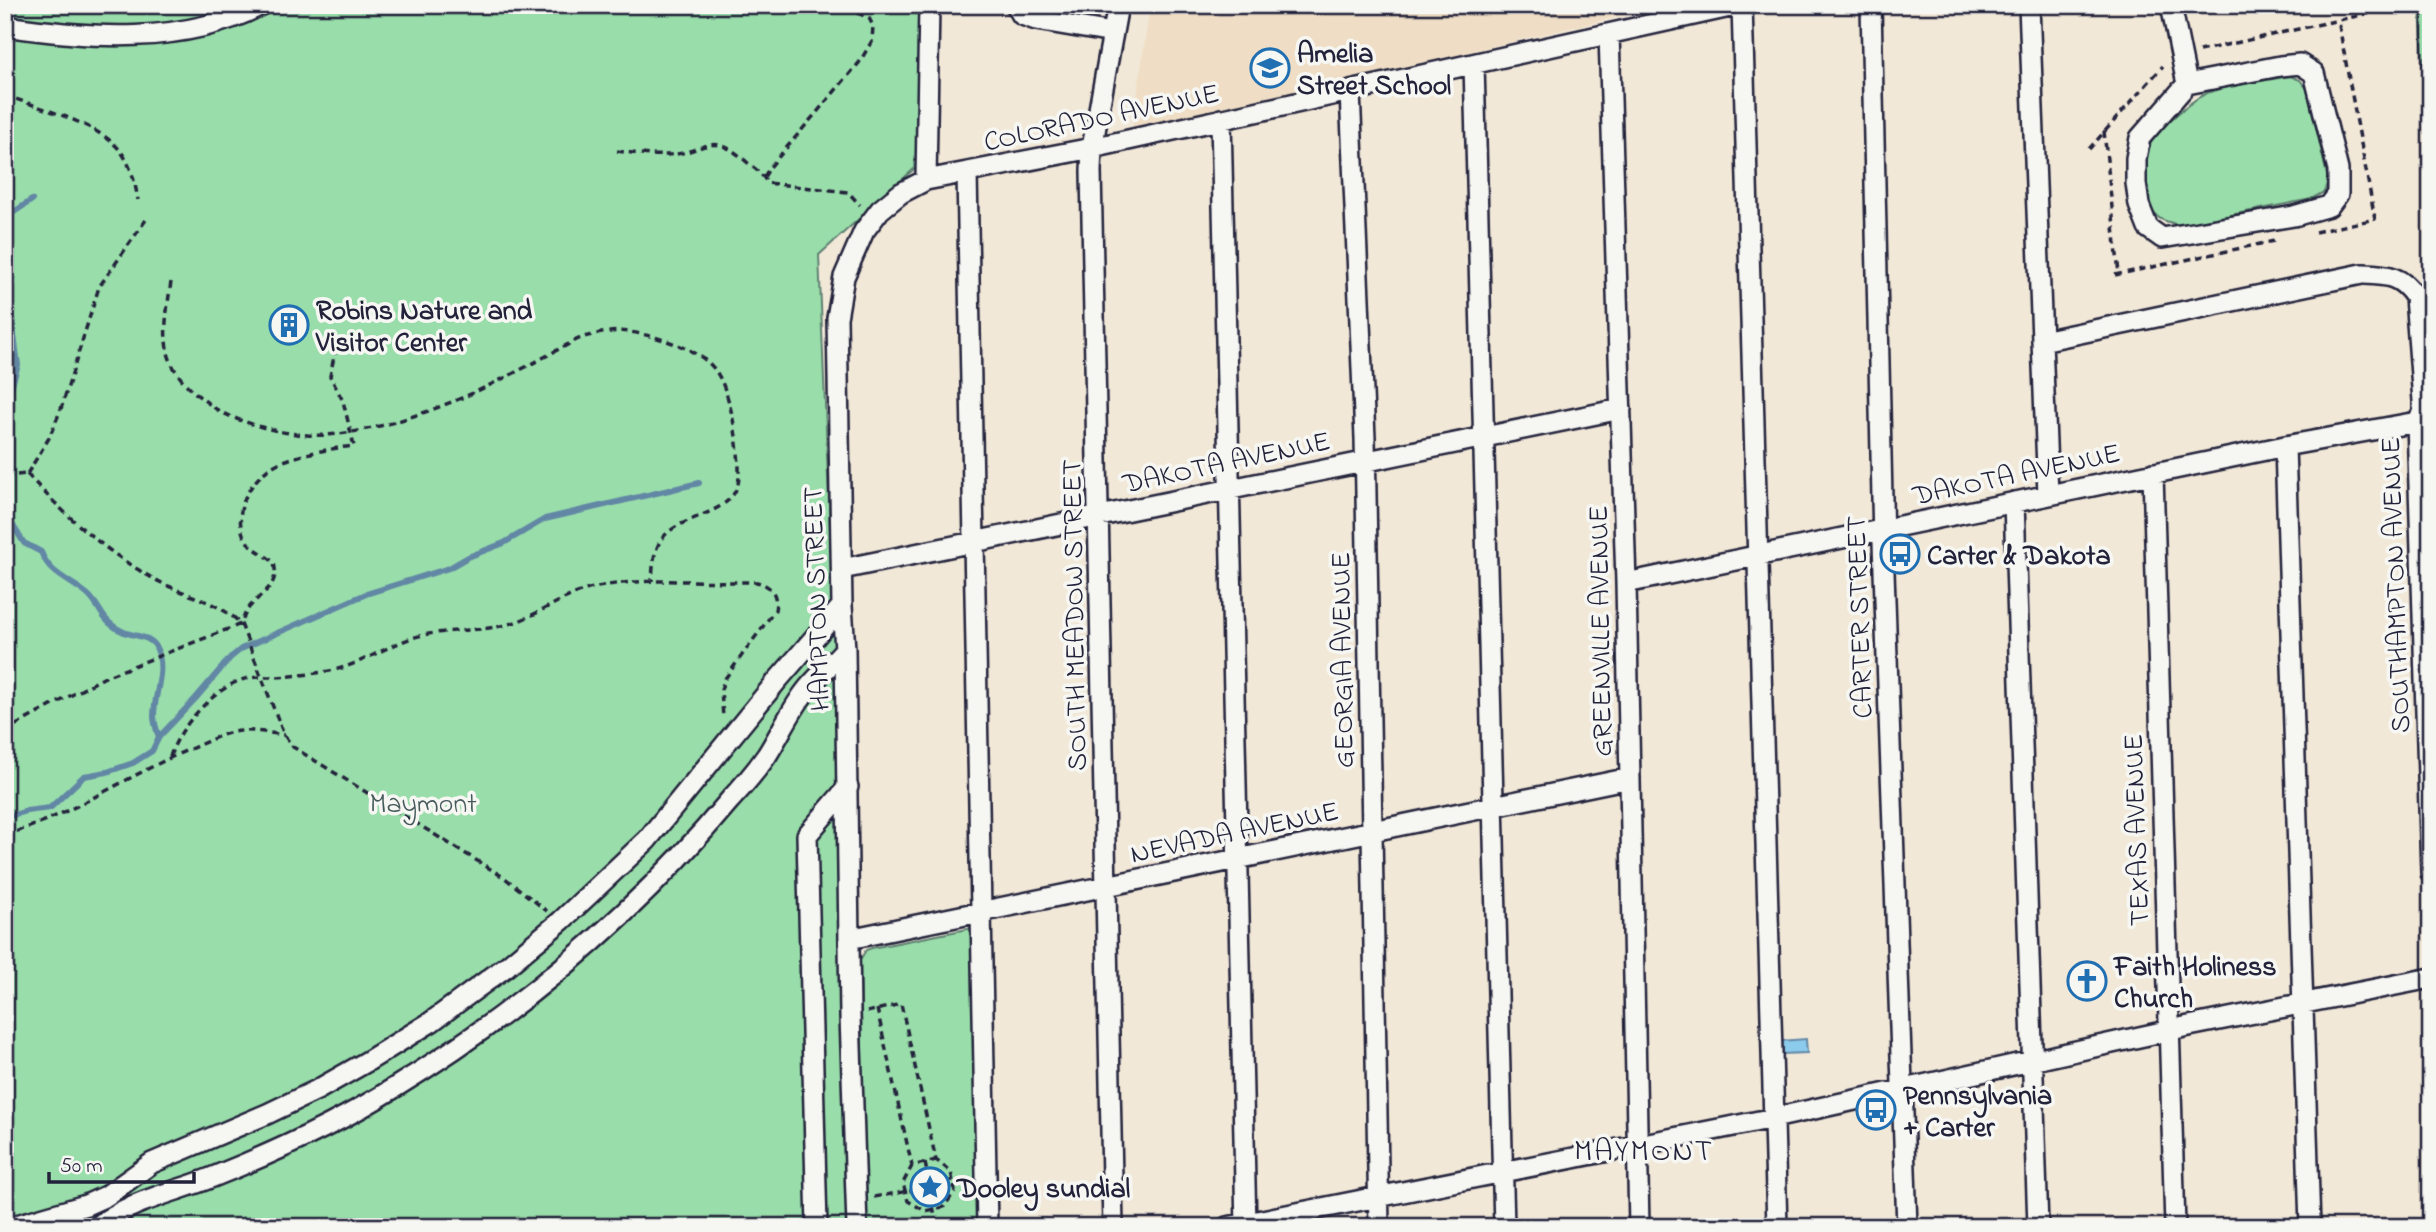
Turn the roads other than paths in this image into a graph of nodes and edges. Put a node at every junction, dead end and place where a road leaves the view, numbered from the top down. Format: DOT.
graph roads {
  1 [pos="261,5"];
  2 [pos="929,5"];
  3 [pos="1016,5"];
  4 [pos="1118,5"];
  5 [pos="1740,5"];
  6 [pos="1871,5"];
  7 [pos="2029,5"];
  8 [pos="2171,5"];
  9 [pos="5,26"];
  10 [pos="1113,33"];
  11 [pos="1609,34"];
  12 [pos="1474,64"];
  13 [pos="2187,84"];
  14 [pos="1350,92"];
  15 [pos="1221,119"];
  16 [pos="1092,148"];
  17 [pos="967,173"];
  18 [pos="926,180"];
  19 [pos="2042,341"];
  20 [pos="1621,409"];
  21 [pos="2417,422"];
  22 [pos="1483,438"];
  23 [pos="2286,446"];
  24 [pos="1365,461"];
  25 [pos="2153,473"];
  26 [pos="1229,489"];
  27 [pos="2048,495"];
  28 [pos="2014,502"];
  29 [pos="1099,516"];
  30 [pos="1883,530"];
  31 [pos="974,541"];
  32 [pos="1758,555"];
  33 [pos="842,569"];
  34 [pos="1626,583"];
  35 [pos="842,606"];
  36 [pos="845,649"];
  37 [pos="1630,778"];
  38 [pos="848,787"];
  39 [pos="1493,806"];
  40 [pos="1372,831"];
  41 [pos="1237,859"];
  42 [pos="2431,873"];
  43 [pos="1107,886"];
  44 [pos="981,912"];
  45 [pos="849,939"];
  46 [pos="2431,978"];
  47 [pos="2303,1003"];
  48 [pos="2170,1030"];
  49 [pos="2033,1061"];
  50 [pos="1902,1088"];
  51 [pos="1774,1118"];
  52 [pos="1637,1144"];
  53 [pos="1503,1172"];
  54 [pos="1379,1197"];
  55 [pos="1240,1226"];
  56 [pos="10,1227"];
  57 [pos="97,1227"];
  58 [pos="817,1227"];
  59 [pos="857,1227"];
  60 [pos="986,1227"];
  61 [pos="1114,1227"];
  62 [pos="1379,1227"];
  63 [pos="1504,1227"];
  64 [pos="1639,1227"];
  65 [pos="1777,1227"];
  66 [pos="1907,1227"];
  67 [pos="2038,1227"];
  68 [pos="2175,1227"];
  69 [pos="2310,1227"];
  1 -- 9 [label="street"];
  2 -- 18 [label="street"];
  3 -- 10 [label="street"];
  4 -- 10 [label="street, SOUTH MEADOW STREET"];
  5 -- 11 [label="street, COLORADO AVENUE"];
  5 -- 32 [label="street"];
  6 -- 30 [label="street, CARTER STREET"];
  7 -- 19 [label="street"];
  8 -- 13 [label="street"];
  10 -- 16 [label="street, SOUTH MEADOW STREET"];
  11 -- 12 [label="street, COLORADO AVENUE"];
  11 -- 20 [label="street, GREENVILLE AVENUE"];
  12 -- 14 [label="street, COLORADO AVENUE"];
  12 -- 22 [label="street"];
  13 -- 13 [label="street"];
  14 -- 15 [label="street, COLORADO AVENUE"];
  14 -- 24 [label="street, GEORGIA AVENUE"];
  15 -- 16 [label="street, COLORADO AVENUE"];
  15 -- 26 [label="street"];
  16 -- 17 [label="street, COLORADO AVENUE"];
  16 -- 29 [label="street, SOUTH MEADOW STREET"];
  17 -- 18 [label="street, COLORADO AVENUE"];
  17 -- 31 [label="street"];
  18 -- 33 [label="street, HAMPTON STREET"];
  19 -- 21 [label="street, SOUTHAMPTON AVENUE"];
  19 -- 27 [label="street"];
  20 -- 22 [label="street, DAKOTA AVENUE"];
  20 -- 34 [label="street, GREENVILLE AVENUE"];
  21 -- 23 [label="street, DAKOTA AVENUE"];
  21 -- 42 [label="street, SOUTHAMPTON AVENUE"];
  22 -- 24 [label="street, DAKOTA AVENUE"];
  22 -- 39 [label="street"];
  23 -- 25 [label="street, DAKOTA AVENUE"];
  23 -- 47 [label="street"];
  24 -- 26 [label="street, DAKOTA AVENUE"];
  24 -- 40 [label="street, GEORGIA AVENUE"];
  25 -- 27 [label="street, DAKOTA AVENUE"];
  25 -- 48 [label="street, TEXAS AVENUE"];
  26 -- 29 [label="street, DAKOTA AVENUE"];
  26 -- 41 [label="street"];
  27 -- 28 [label="street, DAKOTA AVENUE"];
  28 -- 30 [label="street, DAKOTA AVENUE"];
  28 -- 49 [label="street"];
  29 -- 31 [label="street, DAKOTA AVENUE"];
  29 -- 43 [label="street, SOUTH MEADOW STREET"];
  30 -- 32 [label="street, DAKOTA AVENUE"];
  30 -- 50 [label="street, CARTER STREET"];
  31 -- 33 [label="street, DAKOTA AVENUE"];
  31 -- 44 [label="street"];
  32 -- 34 [label="street, DAKOTA AVENUE"];
  32 -- 51 [label="street"];
  33 -- 35 [label="street, HAMPTON STREET"];
  34 -- 37 [label="street, GREENVILLE AVENUE"];
  35 -- 36 [label="street, HAMPTON STREET"];
  35 -- 56 [label="street"];
  36 -- 38 [label="street, HAMPTON STREET"];
  36 -- 57 [label="street"];
  37 -- 39 [label="street, NEVADA AVENUE"];
  37 -- 52 [label="street, GREENVILLE AVENUE"];
  38 -- 45 [label="street, HAMPTON STREET"];
  38 -- 58 [label="street"];
  39 -- 40 [label="street, NEVADA AVENUE"];
  39 -- 53 [label="street"];
  40 -- 41 [label="street, NEVADA AVENUE"];
  40 -- 54 [label="street, GEORGIA AVENUE"];
  41 -- 43 [label="street, NEVADA AVENUE"];
  41 -- 55 [label="street"];
  43 -- 44 [label="street, NEVADA AVENUE"];
  43 -- 61 [label="street, SOUTH MEADOW STREET"];
  44 -- 45 [label="street, NEVADA AVENUE"];
  44 -- 60 [label="street"];
  45 -- 59 [label="street, HAMPTON STREET"];
  46 -- 47 [label="street"];
  47 -- 48 [label="street"];
  47 -- 69 [label="street"];
  48 -- 49 [label="street"];
  48 -- 68 [label="street, TEXAS AVENUE"];
  49 -- 50 [label="street"];
  49 -- 67 [label="street"];
  50 -- 51 [label="street"];
  50 -- 66 [label="street, CARTER STREET"];
  51 -- 52 [label="street"];
  51 -- 65 [label="street"];
  52 -- 53 [label="street"];
  52 -- 64 [label="street, GREENVILLE AVENUE"];
  53 -- 54 [label="street"];
  53 -- 63 [label="street"];
  54 -- 55 [label="street"];
  54 -- 62 [label="street, GEORGIA AVENUE"];
}
